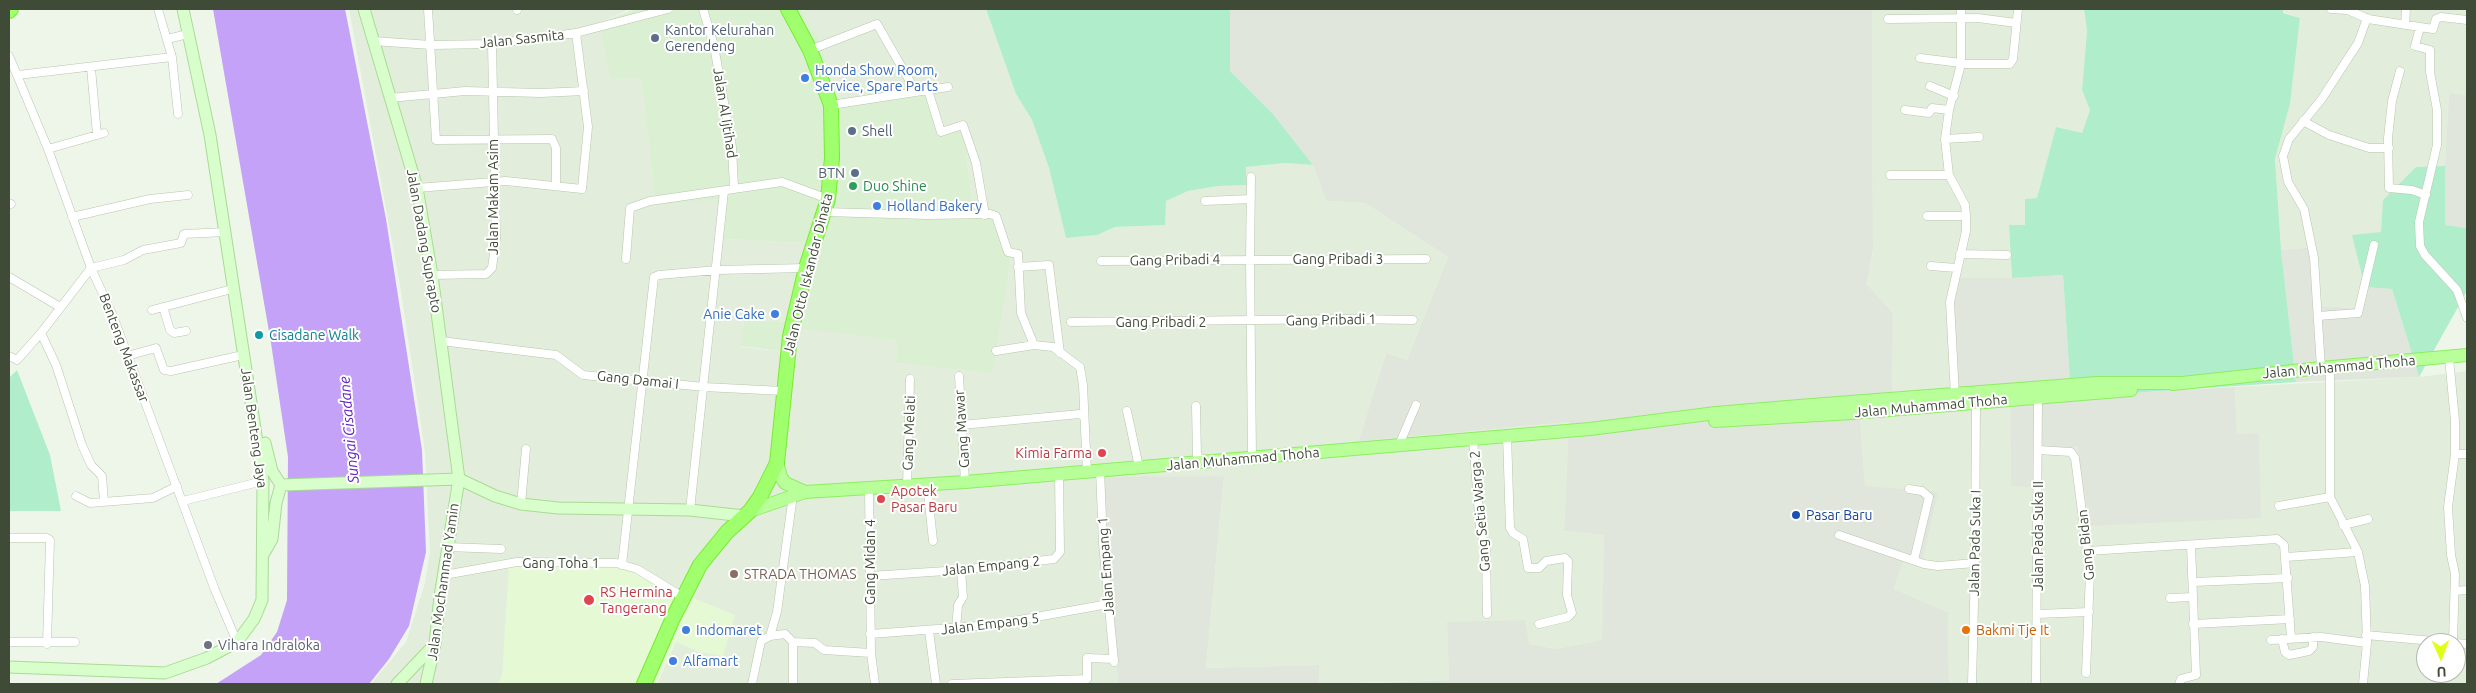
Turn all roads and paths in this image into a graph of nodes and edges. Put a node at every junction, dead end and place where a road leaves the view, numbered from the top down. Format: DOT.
graph roads {
  1 [pos="158,9"];
  2 [pos="183,9"];
  3 [pos="364,9"];
  4 [pos="428,9"];
  5 [pos="668,9"];
  6 [pos="703,9"];
  7 [pos="788,9"];
  8 [pos="1961,9"];
  9 [pos="2018,9"];
  10 [pos="2331,9"];
  11 [pos="2406,9"];
  12 [pos="2367,18"];
  13 [pos="1888,19"];
  14 [pos="1961,20"];
  15 [pos="2467,20"];
  16 [pos="2016,22"];
  17 [pos="2404,25"];
  18 [pos="2420,27"];
  19 [pos="576,33"];
  20 [pos="188,34"];
  21 [pos="167,39"];
  22 [pos="374,41"];
  23 [pos="492,44"];
  24 [pos="431,45"];
  25 [pos="810,50"];
  26 [pos="9,56"];
  27 [pos="172,57"];
  28 [pos="1920,58"];
  29 [pos="1961,63"];
  30 [pos="90,68"];
  31 [pos="2400,71"];
  32 [pos="18,75"];
  33 [pos="948,86"];
  34 [pos="1930,86"];
  35 [pos="928,90"];
  36 [pos="584,91"];
  37 [pos="493,92"];
  38 [pos="916,92"];
  39 [pos="432,93"];
  40 [pos="1954,96"];
  41 [pos="390,98"];
  42 [pos="831,106"];
  43 [pos="1905,110"];
  44 [pos="1949,110"];
  45 [pos="178,114"];
  46 [pos="2303,121"];
  47 [pos="1979,137"];
  48 [pos="493,139"];
  49 [pos="1945,139"];
  50 [pos="2389,148"];
  51 [pos="48,149"];
  52 [pos="1890,175"];
  53 [pos="1949,175"];
  54 [pos="1251,177"];
  55 [pos="494,182"];
  56 [pos="556,186"];
  57 [pos="417,188"];
  58 [pos="734,188"];
  59 [pos="724,191"];
  60 [pos="188,195"];
  61 [pos="2426,195"];
  62 [pos="2308,197"];
  63 [pos="2298,198"];
  64 [pos="1251,199"];
  65 [pos="1205,201"];
  66 [pos="826,205"];
  67 [pos="985,215"];
  68 [pos="1927,216"];
  69 [pos="1966,216"];
  70 [pos="72,217"];
  71 [pos="226,232"];
  72 [pos="2374,245"];
  73 [pos="1960,254"];
  74 [pos="2007,255"];
  75 [pos="626,259"];
  76 [pos="1250,259"];
  77 [pos="1426,259"];
  78 [pos="1101,261"];
  79 [pos="1931,266"];
  80 [pos="1018,267"];
  81 [pos="91,268"];
  82 [pos="806,268"];
  83 [pos="1956,268"];
  84 [pos="717,270"];
  85 [pos="432,275"];
  86 [pos="9,277"];
  87 [pos="232,289"];
  88 [pos="60,307"];
  89 [pos="163,308"];
  90 [pos="152,310"];
  91 [pos="2318,316"];
  92 [pos="2467,318"];
  93 [pos="1412,320"];
  94 [pos="1250,321"];
  95 [pos="1071,322"];
  96 [pos="186,331"];
  97 [pos="41,334"];
  98 [pos="441,342"];
  99 [pos="1034,345"];
  100 [pos="996,351"];
  101 [pos="1060,353"];
  102 [pos="243,355"];
  103 [pos="2467,355"];
  104 [pos="9,356"];
  105 [pos="127,356"];
  106 [pos="2449,358"];
  107 [pos="2326,367"];
  108 [pos="959,376"];
  109 [pos="910,379"];
  110 [pos="642,381"];
  111 [pos="704,387"];
  112 [pos="783,391"];
  113 [pos="2038,392"];
  114 [pos="1955,399"];
  115 [pos="1976,402"];
  116 [pos="1416,405"];
  117 [pos="1196,406"];
  118 [pos="1127,411"];
  119 [pos="253,416"];
  120 [pos="1084,417"];
  121 [pos="961,425"];
  122 [pos="1507,435"];
  123 [pos="1473,439"];
  124 [pos="1399,445"];
  125 [pos="526,449"];
  126 [pos="2038,450"];
  127 [pos="2454,454"];
  128 [pos="2467,454"];
  129 [pos="1252,458"];
  130 [pos="1206,462"];
  131 [pos="776,464"];
  132 [pos="1139,467"];
  133 [pos="1094,471"];
  134 [pos="1059,474"];
  135 [pos="459,479"];
  136 [pos="263,481"];
  137 [pos="965,482"];
  138 [pos="927,484"];
  139 [pos="283,485"];
  140 [pos="178,486"];
  141 [pos="907,486"];
  142 [pos="869,489"];
  143 [pos="1909,489"];
  144 [pos="799,494"];
  145 [pos="76,496"];
  146 [pos="2330,497"];
  147 [pos="183,501"];
  148 [pos="104,502"];
  149 [pos="521,504"];
  150 [pos="2279,506"];
  151 [pos="630,508"];
  152 [pos="690,510"];
  153 [pos="747,514"];
  154 [pos="2368,519"];
  155 [pos="2343,525"];
  156 [pos="1839,535"];
  157 [pos="9,538"];
  158 [pos="933,540"];
  159 [pos="2191,545"];
  160 [pos="448,547"];
  161 [pos="501,549"];
  162 [pos="2088,551"];
  163 [pos="2358,552"];
  164 [pos="263,555"];
  165 [pos="2286,557"];
  166 [pos="1914,560"];
  167 [pos="1975,563"];
  168 [pos="622,565"];
  169 [pos="961,570"];
  170 [pos="444,575"];
  171 [pos="870,576"];
  172 [pos="2288,578"];
  173 [pos="2194,582"];
  174 [pos="2467,590"];
  175 [pos="2456,591"];
  176 [pos="2193,596"];
  177 [pos="683,597"];
  178 [pos="2170,598"];
  179 [pos="1108,604"];
  180 [pos="2089,612"];
  181 [pos="1487,614"];
  182 [pos="2037,614"];
  183 [pos="2290,619"];
  184 [pos="1539,624"];
  185 [pos="2193,624"];
  186 [pos="956,629"];
  187 [pos="929,632"];
  188 [pos="2454,633"];
  189 [pos="870,634"];
  190 [pos="770,636"];
  191 [pos="2313,637"];
  192 [pos="2291,638"];
  193 [pos="2282,639"];
  194 [pos="2367,639"];
  195 [pos="2271,640"];
  196 [pos="2416,641"];
  197 [pos="9,642"];
  198 [pos="75,642"];
  199 [pos="237,642"];
  200 [pos="793,642"];
  201 [pos="47,644"];
  202 [pos="435,644"];
  203 [pos="871,653"];
  204 [pos="9,667"];
  205 [pos="2086,673"];
  206 [pos="1043,683"];
  207 [pos="397,684"];
  208 [pos="426,684"];
  209 [pos="644,684"];
  210 [pos="752,684"];
  211 [pos="793,684"];
  212 [pos="874,684"];
  213 [pos="936,684"];
  214 [pos="952,684"];
  215 [pos="1972,684"];
  216 [pos="2036,684"];
  217 [pos="2179,684"];
  218 [pos="2363,684"];
  1 -- 21 [label="street"];
  2 -- 20 [label="street, Jalan Benteng Jaya"];
  3 -- 22 [label="street, Jalan Dadang Suprapto"];
  4 -- 24 [label="street"];
  5 -- 19 [label="street, Jalan Sasmita"];
  6 -- 58 [label="street, Jalan Al Ijtihad"];
  7 -- 25 [label="highway, Jalan Otto Iskandar Dinata"];
  8 -- 14 [label="street"];
  9 -- 16 [label="street"];
  10 -- 12 [label="street"];
  11 -- 17 [label="street"];
  12 -- 17 [label="street"];
  12 -- 46 [label="street"];
  13 -- 14 [label="street"];
  14 -- 16 [label="street"];
  14 -- 29 [label="street"];
  15 -- 18 [label="street"];
  16 -- 29 [label="street"];
  17 -- 18 [label="street"];
  18 -- 61 [label="street"];
  19 -- 23 [label="street, Jalan Sasmita"];
  19 -- 36 [label="street"];
  20 -- 21 [label="street"];
  20 -- 71 [label="street, Jalan Benteng Jaya"];
  21 -- 27 [label="street"];
  22 -- 24 [label="street, Jalan Sasmita"];
  22 -- 41 [label="street, Jalan Dadang Suprapto"];
  23 -- 24 [label="street, Jalan Sasmita"];
  23 -- 37 [label="street, Jalan Makam Asim"];
  24 -- 39 [label="street"];
  25 -- 38 [label="street"];
  25 -- 42 [label="highway, Jalan Otto Iskandar Dinata"];
  26 -- 32 [label="street, Benteng Makassar"];
  27 -- 30 [label="street"];
  27 -- 45 [label="street"];
  28 -- 29 [label="street"];
  29 -- 40 [label="street"];
  30 -- 32 [label="street"];
  30 -- 51 [label="street"];
  31 -- 50 [label="street"];
  32 -- 51 [label="street, Benteng Makassar"];
  33 -- 35 [label="street"];
  34 -- 40 [label="street"];
  35 -- 38 [label="street"];
  35 -- 67 [label="street"];
  36 -- 37 [label="street"];
  36 -- 56 [label="street"];
  37 -- 39 [label="street"];
  37 -- 48 [label="street, Jalan Makam Asim"];
  38 -- 42 [label="street"];
  39 -- 41 [label="street"];
  39 -- 48 [label="street"];
  40 -- 44 [label="street"];
  41 -- 57 [label="street, Jalan Dadang Suprapto"];
  42 -- 66 [label="highway, Jalan Otto Iskandar Dinata"];
  43 -- 44 [label="street"];
  44 -- 49 [label="street"];
  46 -- 50 [label="street"];
  46 -- 63 [label="street"];
  47 -- 49 [label="street"];
  48 -- 55 [label="street, Jalan Makam Asim"];
  48 -- 56 [label="street"];
  49 -- 53 [label="street"];
  50 -- 61 [label="street"];
  51 -- 70 [label="street, Benteng Makassar"];
  52 -- 53 [label="street"];
  53 -- 69 [label="street"];
  54 -- 64 [label="street"];
  55 -- 56 [label="street"];
  55 -- 57 [label="street"];
  55 -- 85 [label="street, Jalan Makam Asim"];
  57 -- 85 [label="street, Jalan Dadang Suprapto"];
  58 -- 59 [label="street"];
  58 -- 66 [label="street"];
  59 -- 75 [label="street"];
  59 -- 84 [label="street"];
  60 -- 70 [label="street"];
  61 -- 92 [label="street"];
  62 -- 63 [label="street"];
  63 -- 91 [label="street"];
  64 -- 65 [label="street"];
  64 -- 76 [label="street"];
  66 -- 67 [label="street"];
  66 -- 82 [label="highway, Jalan Otto Iskandar Dinata"];
  67 -- 80 [label="street"];
  68 -- 69 [label="street"];
  69 -- 73 [label="street"];
  70 -- 81 [label="street, Benteng Makassar"];
  71 -- 81 [label="street"];
  71 -- 87 [label="street, Jalan Benteng Jaya"];
  72 -- 91 [label="street"];
  73 -- 74 [label="street"];
  73 -- 83 [label="street"];
  76 -- 77 [label="street, Gang Pribadi 3"];
  76 -- 78 [label="street, Gang Pribadi 4"];
  76 -- 94 [label="street"];
  79 -- 83 [label="street"];
  80 -- 99 [label="street"];
  80 -- 101 [label="street"];
  81 -- 88 [label="street"];
  81 -- 105 [label="street, Benteng Makassar"];
  82 -- 84 [label="street"];
  82 -- 112 [label="highway, Jalan Otto Iskandar Dinata"];
  83 -- 114 [label="street"];
  84 -- 110 [label="street"];
  84 -- 111 [label="street"];
  85 -- 98 [label="street, Jalan Dadang Suprapto"];
  86 -- 88 [label="street"];
  87 -- 89 [label="street"];
  87 -- 102 [label="street, Jalan Benteng Jaya"];
  88 -- 97 [label="street"];
  89 -- 90 [label="street"];
  89 -- 96 [label="street"];
  91 -- 107 [label="street"];
  93 -- 94 [label="street, Gang Pribadi 1"];
  94 -- 95 [label="street, Gang Pribadi 2"];
  94 -- 129 [label="street"];
  97 -- 104 [label="street"];
  97 -- 148 [label="street"];
  98 -- 110 [label="street, Gang Damai I"];
  98 -- 135 [label="street, Jalan Dadang Suprapto"];
  99 -- 100 [label="street"];
  99 -- 101 [label="street"];
  101 -- 120 [label="street, Jalan Empang 1"];
  102 -- 105 [label="street"];
  102 -- 119 [label="street, Jalan Benteng Jaya"];
  103 -- 106 [label="main road, Jalan Muhammad Thoha"];
  105 -- 140 [label="street, Benteng Makassar"];
  106 -- 107 [label="main road, Jalan Muhammad Thoha"];
  106 -- 127 [label="street"];
  107 -- 113 [label="main road, Jalan Muhammad Thoha"];
  107 -- 146 [label="street"];
  108 -- 121 [label="street, Gang Mawar"];
  109 -- 141 [label="street, Gang Melati"];
  110 -- 111 [label="street, Gang Damai I"];
  110 -- 151 [label="street"];
  111 -- 112 [label="street, Gang Damai I"];
  111 -- 152 [label="street"];
  112 -- 131 [label="highway, Jalan Otto Iskandar Dinata"];
  113 -- 114 [label="main road, Jalan Muhammad Thoha"];
  113 -- 115 [label="main road, Jalan Muhammad Thoha"];
  113 -- 126 [label="street, Jalan Pada Suka II"];
  114 -- 115 [label="main road, Jalan Muhammad Thoha"];
  114 -- 122 [label="main road, Jalan Muhammad Thoha"];
  115 -- 167 [label="street, Jalan Pada Suka I"];
  116 -- 124 [label="street"];
  117 -- 130 [label="street"];
  118 -- 132 [label="street"];
  119 -- 136 [label="street, Jalan Benteng Jaya"];
  119 -- 139 [label="street"];
  120 -- 121 [label="street"];
  120 -- 133 [label="street, Jalan Empang 1"];
  121 -- 137 [label="street, Gang Mawar"];
  122 -- 123 [label="main road, Jalan Muhammad Thoha"];
  122 -- 184 [label="street"];
  123 -- 124 [label="main road, Jalan Muhammad Thoha"];
  123 -- 181 [label="street, Gang Setia Warga 2"];
  124 -- 129 [label="main road, Jalan Muhammad Thoha"];
  125 -- 149 [label="street"];
  126 -- 162 [label="street, Gang Bidan"];
  126 -- 182 [label="street, Jalan Pada Suka II"];
  127 -- 128 [label="street"];
  127 -- 175 [label="street"];
  129 -- 130 [label="main road, Jalan Muhammad Thoha"];
  130 -- 132 [label="main road, Jalan Muhammad Thoha"];
  131 -- 144 [label="main road"];
  131 -- 153 [label="highway, Jalan Otto Iskandar Dinata"];
  132 -- 133 [label="main road, Jalan Muhammad Thoha"];
  133 -- 134 [label="main road, Jalan Muhammad Thoha"];
  133 -- 179 [label="street, Jalan Empang 1"];
  134 -- 137 [label="main road, Jalan Muhammad Thoha"];
  134 -- 169 [label="street, Jalan Empang 2"];
  135 -- 139 [label="street"];
  135 -- 149 [label="street"];
  135 -- 160 [label="street, Jalan Mochammad Yamin"];
  136 -- 147 [label="street"];
  136 -- 164 [label="street, Jalan Benteng Jaya"];
  137 -- 138 [label="main road, Jalan Muhammad Thoha"];
  138 -- 141 [label="main road, Jalan Muhammad Thoha"];
  138 -- 158 [label="street"];
  139 -- 164 [label="street"];
  140 -- 147 [label="street, Benteng Makassar"];
  140 -- 148 [label="street"];
  141 -- 142 [label="main road, Jalan Muhammad Thoha"];
  142 -- 144 [label="main road, Jalan Muhammad Thoha"];
  142 -- 171 [label="street, Gang Midan 4"];
  143 -- 166 [label="street"];
  144 -- 153 [label="main road, Jalan Muhammad Thoha"];
  144 -- 190 [label="street"];
  145 -- 148 [label="street"];
  146 -- 150 [label="street"];
  146 -- 155 [label="street"];
  147 -- 199 [label="street, Benteng Makassar"];
  149 -- 151 [label="street"];
  151 -- 152 [label="street"];
  151 -- 168 [label="street"];
  152 -- 153 [label="street"];
  153 -- 177 [label="highway, Jalan Otto Iskandar Dinata"];
  154 -- 155 [label="street"];
  155 -- 163 [label="street"];
  156 -- 166 [label="street"];
  157 -- 201 [label="street"];
  159 -- 162 [label="street"];
  159 -- 165 [label="street"];
  159 -- 173 [label="street"];
  160 -- 161 [label="street"];
  160 -- 170 [label="street, Jalan Mochammad Yamin"];
  162 -- 180 [label="street, Gang Bidan"];
  163 -- 165 [label="street"];
  163 -- 194 [label="street"];
  164 -- 199 [label="street, Jalan Benteng Jaya"];
  165 -- 172 [label="street"];
  166 -- 167 [label="street"];
  167 -- 215 [label="street, Jalan Pada Suka I"];
  168 -- 170 [label="street, Gang Toha 1"];
  168 -- 177 [label="street"];
  169 -- 171 [label="street, Jalan Empang 2"];
  169 -- 186 [label="street"];
  170 -- 202 [label="street, Jalan Mochammad Yamin"];
  171 -- 189 [label="street, Gang Midan 4"];
  172 -- 173 [label="street"];
  172 -- 183 [label="street"];
  173 -- 176 [label="street"];
  174 -- 175 [label="street"];
  175 -- 188 [label="street"];
  176 -- 178 [label="street"];
  176 -- 185 [label="street"];
  177 -- 209 [label="highway, Jalan Otto Iskandar Dinata"];
  179 -- 186 [label="street, Jalan Empang 5"];
  179 -- 206 [label="street, Jalan Empang 1"];
  180 -- 182 [label="street"];
  180 -- 205 [label="street, Gang Bidan"];
  182 -- 216 [label="street, Jalan Pada Suka II"];
  183 -- 185 [label="street"];
  183 -- 192 [label="street"];
  185 -- 217 [label="street"];
  186 -- 187 [label="street, Jalan Empang 5"];
  187 -- 189 [label="street, Jalan Empang 5"];
  187 -- 213 [label="street"];
  189 -- 203 [label="street, Gang Midan 4"];
  190 -- 200 [label="street"];
  190 -- 210 [label="street"];
  191 -- 192 [label="street"];
  191 -- 193 [label="street"];
  191 -- 194 [label="street"];
  192 -- 193 [label="street"];
  193 -- 195 [label="street"];
  194 -- 196 [label="street"];
  194 -- 218 [label="street"];
  197 -- 201 [label="street"];
  198 -- 201 [label="street"];
  199 -- 204 [label="street, Jalan Benteng Jaya"];
  200 -- 203 [label="street"];
  200 -- 211 [label="street"];
  202 -- 207 [label="street"];
  202 -- 208 [label="street, Jalan Mochammad Yamin"];
  203 -- 212 [label="street, Gang Midan 4"];
  206 -- 214 [label="street"];
}
